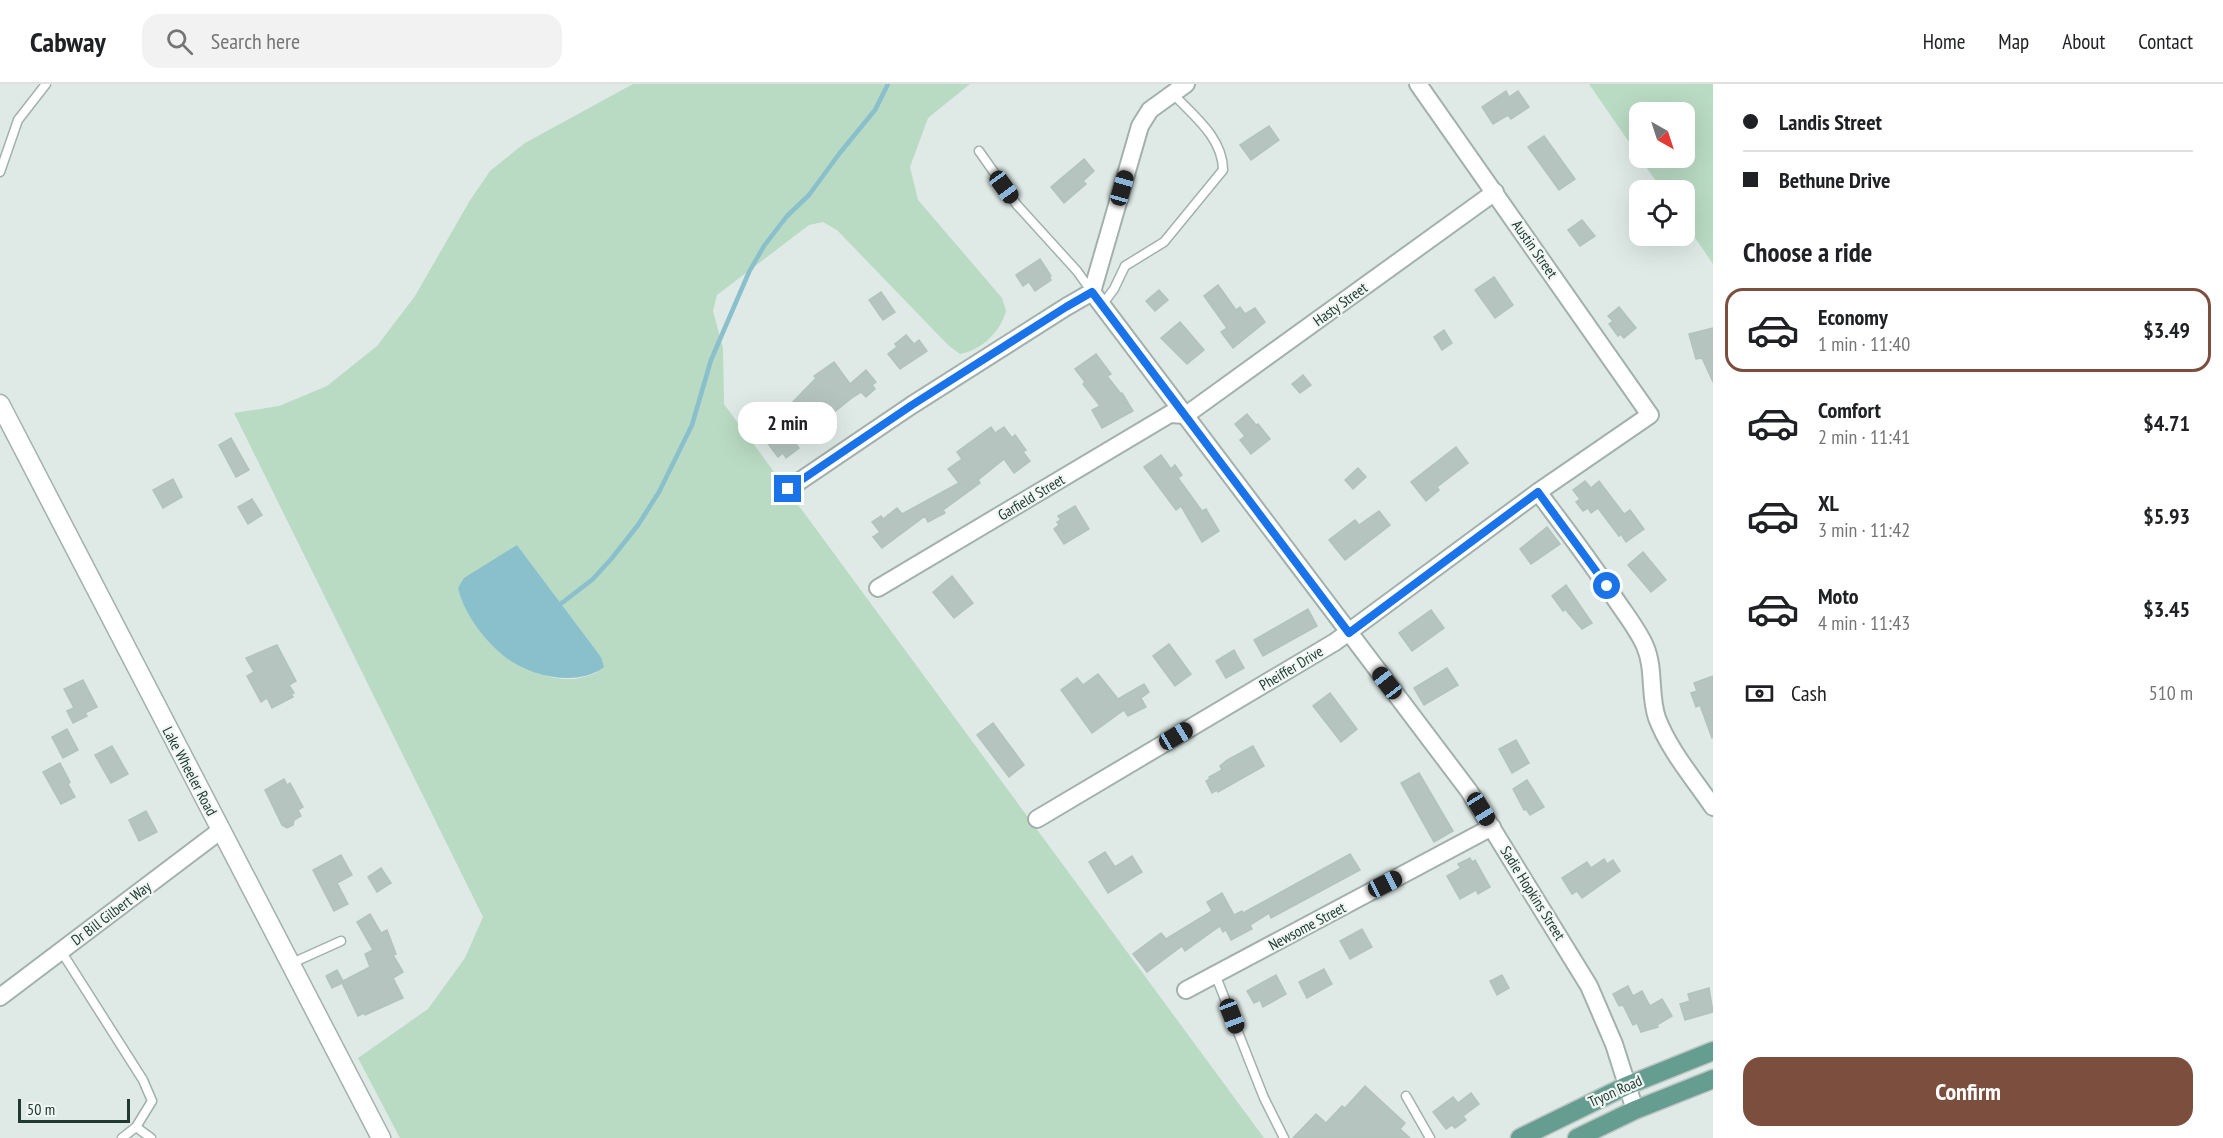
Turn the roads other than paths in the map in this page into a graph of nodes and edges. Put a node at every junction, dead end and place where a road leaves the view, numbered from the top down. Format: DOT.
graph roads {
  1 [pos="46,84"];
  2 [pos="1418,84"];
  3 [pos="1179,89"];
  4 [pos="979,151"];
  5 [pos="0,172"];
  6 [pos="1495,192"];
  7 [pos="1097,298"];
  8 [pos="0,404"];
  9 [pos="1186,415"];
  10 [pos="1650,415"];
  11 [pos="788,489"];
  12 [pos="1538,492"];
  13 [pos="878,588"];
  14 [pos="1349,633"];
  15 [pos="1713,807"];
  16 [pos="1037,819"];
  17 [pos="1492,827"];
  18 [pos="221,830"];
  19 [pos="341,942"];
  20 [pos="61,951"];
  21 [pos="290,964"];
  22 [pos="1215,974"];
  23 [pos="1186,990"];
  24 [pos="0,997"];
  25 [pos="1713,1051"];
  26 [pos="1713,1079"];
  27 [pos="1626,1086"];
  28 [pos="1406,1096"];
  29 [pos="1635,1110"];
  30 [pos="136,1127"];
  31 [pos="122,1138"];
  32 [pos="151,1138"];
  33 [pos="381,1138"];
  34 [pos="1284,1138"];
  35 [pos="1430,1138"];
  36 [pos="1520,1138"];
  37 [pos="1577,1138"];
  1 -- 5 [label="lane"];
  2 -- 6 [label="street, Austin Street"];
  3 -- 7 [label="street"];
  3 -- 7 [label="lane"];
  4 -- 7 [label="lane"];
  6 -- 9 [label="street, Hasty Street"];
  6 -- 10 [label="street, Austin Street"];
  7 -- 9 [label="street, Sadie Hopkins Street"];
  7 -- 11 [label="street"];
  8 -- 18 [label="street, Lake Wheeler Road"];
  9 -- 13 [label="street, Garfield Street"];
  9 -- 14 [label="street, Sadie Hopkins Street"];
  10 -- 12 [label="street, Pheiffer Drive"];
  12 -- 14 [label="street, Pheiffer Drive"];
  12 -- 15 [label="street"];
  14 -- 16 [label="street, Pheiffer Drive"];
  14 -- 17 [label="street, Sadie Hopkins Street"];
  17 -- 22 [label="street, Newsome Street"];
  17 -- 27 [label="street, Sadie Hopkins Street"];
  18 -- 20 [label="street, Dr Bill Gilbert Way"];
  18 -- 21 [label="street, Lake Wheeler Road"];
  19 -- 21 [label="lane"];
  20 -- 24 [label="street, Dr Bill Gilbert Way"];
  20 -- 30 [label="lane"];
  21 -- 33 [label="street, Lake Wheeler Road"];
  22 -- 23 [label="street, Newsome Street"];
  22 -- 34 [label="lane"];
  25 -- 27 [label="main road, Tryon Road"];
  26 -- 29 [label="main road, Tryon Road"];
  27 -- 29 [label="street, Sadie Hopkins Street"];
  27 -- 36 [label="main road, Tryon Road"];
  28 -- 35 [label="lane"];
  29 -- 37 [label="main road, Tryon Road"];
  30 -- 31 [label="lane"];
  30 -- 32 [label="lane"];
}
